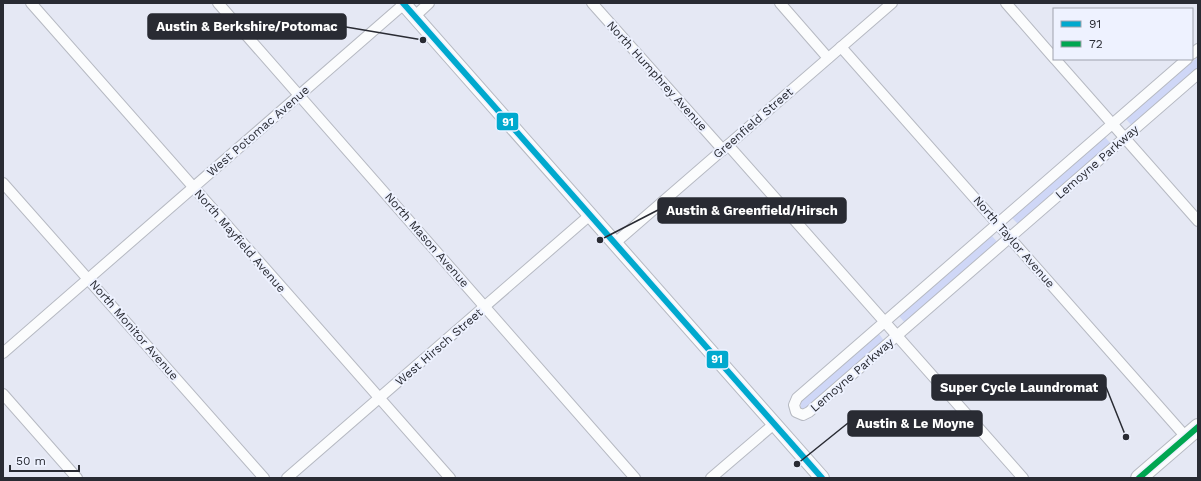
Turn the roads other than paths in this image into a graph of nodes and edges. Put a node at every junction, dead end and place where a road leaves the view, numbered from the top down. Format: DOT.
graph roads {
  1 [pos="31,3"];
  2 [pos="218,3"];
  3 [pos="404,3"];
  4 [pos="429,3"];
  5 [pos="592,3"];
  6 [pos="780,3"];
  7 [pos="892,3"];
  8 [pos="1006,3"];
  9 [pos="414,16"];
  10 [pos="842,47"];
  11 [pos="1053,56"];
  12 [pos="828,58"];
  13 [pos="1057,60"];
  14 [pos="1186,60"];
  15 [pos="1198,74"];
  16 [pos="299,95"];
  17 [pos="1112,124"];
  18 [pos="1124,138"];
  19 [pos="726,147"];
  20 [pos="3,183"];
  21 [pos="193,187"];
  22 [pos="590,215"];
  23 [pos="1198,221"];
  24 [pos="998,223"];
  25 [pos="1011,238"];
  26 [pos="615,243"];
  27 [pos="88,279"];
  28 [pos="485,307"];
  29 [pos="885,322"];
  30 [pos="897,335"];
  31 [pos="3,353"];
  32 [pos="3,394"];
  33 [pos="379,398"];
  34 [pos="774,424"];
  35 [pos="1192,432"];
  36 [pos="77,478"];
  37 [pos="264,478"];
  38 [pos="287,478"];
  39 [pos="450,478"];
  40 [pos="635,478"];
  41 [pos="711,478"];
  42 [pos="822,478"];
  43 [pos="1023,478"];
  44 [pos="1139,478"];
  1 -- 21 [label="street, North Mayfield Avenue"];
  2 -- 16 [label="street, North Mason Avenue"];
  3 -- 9 [label="street"];
  3 -- 16 [label="street, West Potomac Avenue"];
  4 -- 9 [label="street"];
  5 -- 19 [label="street, North Humphrey Avenue"];
  6 -- 12 [label="street"];
  7 -- 10 [label="street, Greenfield Street"];
  8 -- 11 [label="street"];
  9 -- 22 [label="street"];
  10 -- 12 [label="street, Greenfield Street"];
  10 -- 24 [label="street, North Taylor Avenue"];
  12 -- 19 [label="street, Greenfield Street"];
  13 -- 17 [label="street"];
  14 -- 17 [label="street, Lemoyne Parkway"];
  15 -- 18 [label="street, Lemoyne Parkway"];
  16 -- 21 [label="street, West Potomac Avenue"];
  16 -- 28 [label="street, North Mason Avenue"];
  17 -- 18 [label="street"];
  17 -- 24 [label="street, Lemoyne Parkway"];
  18 -- 23 [label="street"];
  18 -- 25 [label="street, Lemoyne Parkway"];
  19 -- 26 [label="street, Greenfield Street"];
  19 -- 29 [label="street, North Humphrey Avenue"];
  20 -- 27 [label="street, North Monitor Avenue"];
  21 -- 27 [label="street, West Potomac Avenue"];
  21 -- 33 [label="street, North Mayfield Avenue"];
  22 -- 26 [label="street"];
  22 -- 28 [label="street, West Hirsch Street"];
  24 -- 25 [label="street, North Taylor Avenue"];
  24 -- 29 [label="street, Lemoyne Parkway"];
  25 -- 30 [label="street, Lemoyne Parkway"];
  25 -- 35 [label="street, North Taylor Avenue"];
  26 -- 34 [label="street"];
  27 -- 31 [label="street, West Potomac Avenue"];
  27 -- 37 [label="street, North Monitor Avenue"];
  28 -- 33 [label="street, West Hirsch Street"];
  28 -- 40 [label="street, North Mason Avenue"];
  29 -- 30 [label="street, North Humphrey Avenue"];
  29 -- 30 [label="street, Lemoyne Parkway"];
  30 -- 43 [label="street, North Humphrey Avenue"];
  32 -- 36 [label="street"];
  33 -- 38 [label="street, West Hirsch Street"];
  33 -- 39 [label="street, North Mayfield Avenue"];
  34 -- 41 [label="street"];
  34 -- 42 [label="street"];
  35 -- 44 [label="main road"];
}
